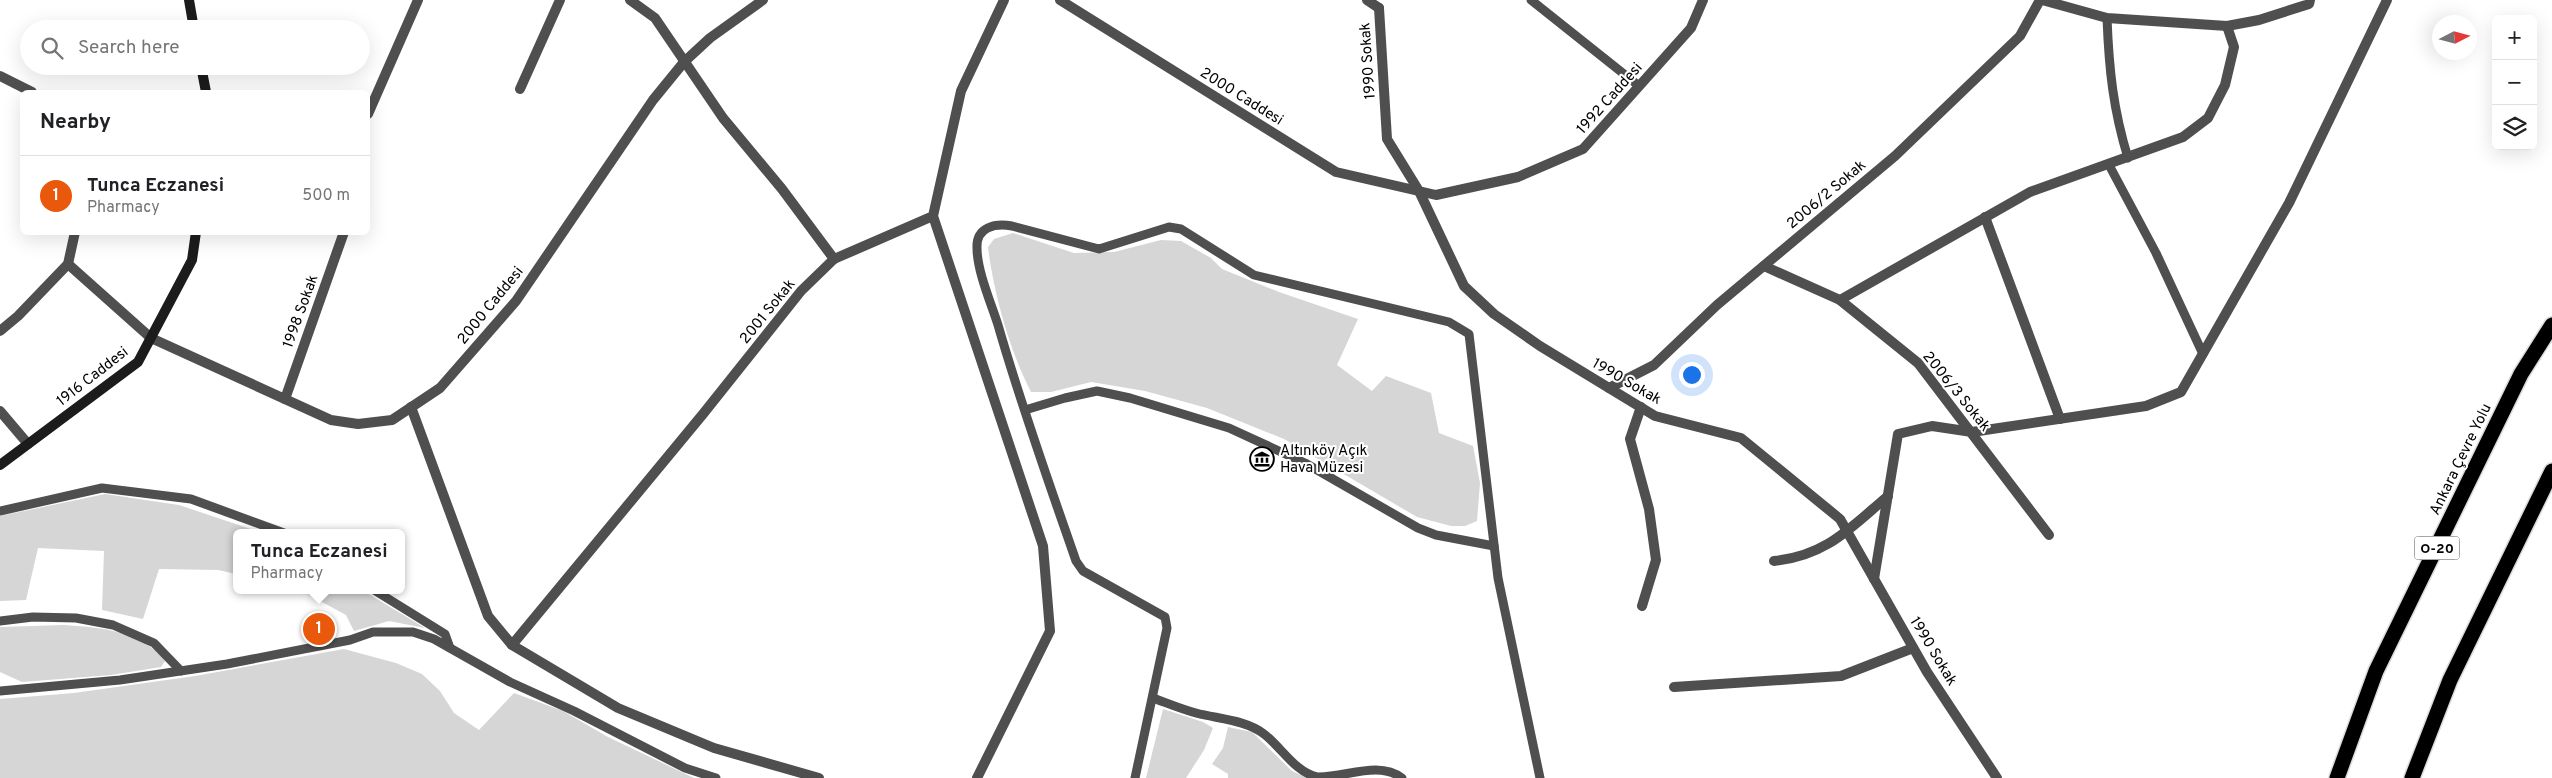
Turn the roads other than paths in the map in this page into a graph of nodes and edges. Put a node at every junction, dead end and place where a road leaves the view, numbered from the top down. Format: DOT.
graph roads {
  1 [pos="189,0"];
  2 [pos="418,0"];
  3 [pos="560,0"];
  4 [pos="630,0"];
  5 [pos="764,0"];
  6 [pos="1004,0"];
  7 [pos="1060,0"];
  8 [pos="1367,0"];
  9 [pos="1531,0"];
  10 [pos="1703,0"];
  11 [pos="2041,0"];
  12 [pos="2310,0"];
  13 [pos="2387,0"];
  14 [pos="1381,4"];
  15 [pos="2107,18"];
  16 [pos="192,20"];
  17 [pos="2227,26"];
  18 [pos="684,62"];
  19 [pos="203,75"];
  20 [pos="0,76"];
  21 [pos="1639,86"];
  22 [pos="520,88"];
  23 [pos="28,90"];
  24 [pos="206,90"];
  25 [pos="370,109"];
  26 [pos="2128,158"];
  27 [pos="2109,165"];
  28 [pos="1419,191"];
  29 [pos="933,216"];
  30 [pos="1985,217"];
  31 [pos="74,235"];
  32 [pos="196,235"];
  33 [pos="343,235"];
  34 [pos="834,260"];
  35 [pos="68,264"];
  36 [pos="1764,266"];
  37 [pos="1840,300"];
  38 [pos="2552,325"];
  39 [pos="0,331"];
  40 [pos="151,338"];
  41 [pos="2203,354"];
  42 [pos="1609,388"];
  43 [pos="285,399"];
  44 [pos="410,407"];
  45 [pos="1641,407"];
  46 [pos="1025,410"];
  47 [pos="0,411"];
  48 [pos="2060,419"];
  49 [pos="1972,432"];
  50 [pos="28,444"];
  51 [pos="0,465"];
  52 [pos="2552,472"];
  53 [pos="1888,496"];
  54 [pos="0,510"];
  55 [pos="273,529"];
  56 [pos="1846,530"];
  57 [pos="2049,535"];
  58 [pos="1494,546"];
  59 [pos="1774,561"];
  60 [pos="1874,578"];
  61 [pos="380,594"];
  62 [pos="1642,606"];
  63 [pos="0,621"];
  64 [pos="512,645"];
  65 [pos="450,648"];
  66 [pos="1913,648"];
  67 [pos="181,671"];
  68 [pos="1674,687"];
  69 [pos="0,691"];
  70 [pos="1153,698"];
  71 [pos="716,778"];
  72 [pos="819,778"];
  73 [pos="977,778"];
  74 [pos="1135,778"];
  75 [pos="1402,778"];
  76 [pos="1540,778"];
  77 [pos="1997,778"];
  78 [pos="2337,778"];
  79 [pos="2412,778"];
  1 -- 16 [label="street"];
  2 -- 25 [label="street"];
  3 -- 22 [label="street"];
  4 -- 18 [label="street"];
  5 -- 18 [label="street, 2000 Caddesi"];
  6 -- 29 [label="street"];
  7 -- 28 [label="street, 2000 Caddesi"];
  8 -- 14 [label="street, 1990 Sokak"];
  9 -- 21 [label="lane"];
  10 -- 21 [label="street, 1992 Caddesi"];
  11 -- 15 [label="street"];
  11 -- 36 [label="street, 2006/2 Sokak"];
  12 -- 17 [label="street"];
  13 -- 41 [label="street"];
  14 -- 28 [label="street, 1990 Sokak"];
  15 -- 17 [label="street"];
  15 -- 26 [label="lane"];
  17 -- 26 [label="street"];
  18 -- 34 [label="street"];
  18 -- 44 [label="street, 2000 Caddesi"];
  19 -- 24 [label="street"];
  20 -- 23 [label="street"];
  21 -- 28 [label="street, 1992 Caddesi"];
  26 -- 27 [label="street"];
  27 -- 30 [label="street"];
  27 -- 41 [label="lane"];
  28 -- 42 [label="street, 1990 Sokak"];
  29 -- 34 [label="street, 2001 Sokak"];
  29 -- 73 [label="street"];
  30 -- 37 [label="street"];
  30 -- 48 [label="street"];
  31 -- 35 [label="street"];
  32 -- 40 [label="street, 1916 Caddesi"];
  33 -- 43 [label="street, 1998 Sokak"];
  34 -- 64 [label="street, 2001 Sokak"];
  35 -- 39 [label="street"];
  35 -- 40 [label="street, 2000 Caddesi"];
  36 -- 37 [label="street, 2006/3 Sokak"];
  36 -- 42 [label="street, 2006/2 Sokak"];
  37 -- 49 [label="street, 2006/3 Sokak"];
  38 -- 78 [label="highway, Ankara Çevre Yolu / O-20"];
  40 -- 43 [label="street, 2000 Caddesi"];
  40 -- 50 [label="street, 1916 Caddesi"];
  41 -- 48 [label="street"];
  42 -- 45 [label="street, 1990 Sokak"];
  43 -- 44 [label="street, 2000 Caddesi"];
  44 -- 64 [label="street"];
  45 -- 56 [label="street, 1990 Sokak"];
  45 -- 62 [label="street"];
  46 -- 58 [label="lane"];
  46 -- 58 [label="lane"];
  46 -- 70 [label="lane"];
  47 -- 50 [label="street"];
  48 -- 49 [label="street"];
  49 -- 53 [label="street"];
  49 -- 57 [label="street, 2006/3 Sokak"];
  50 -- 51 [label="street, 1916 Caddesi"];
  52 -- 79 [label="highway"];
  53 -- 56 [label="street"];
  53 -- 60 [label="street"];
  54 -- 55 [label="lane"];
  56 -- 59 [label="street"];
  56 -- 60 [label="street, 1990 Sokak"];
  58 -- 76 [label="lane"];
  60 -- 66 [label="street, 1990 Sokak"];
  61 -- 65 [label="lane"];
  63 -- 67 [label="lane"];
  64 -- 72 [label="street"];
  65 -- 67 [label="lane"];
  65 -- 71 [label="lane"];
  66 -- 68 [label="street"];
  66 -- 77 [label="street, 1990 Sokak"];
  67 -- 69 [label="lane"];
  70 -- 74 [label="lane"];
  70 -- 75 [label="lane"];
}
